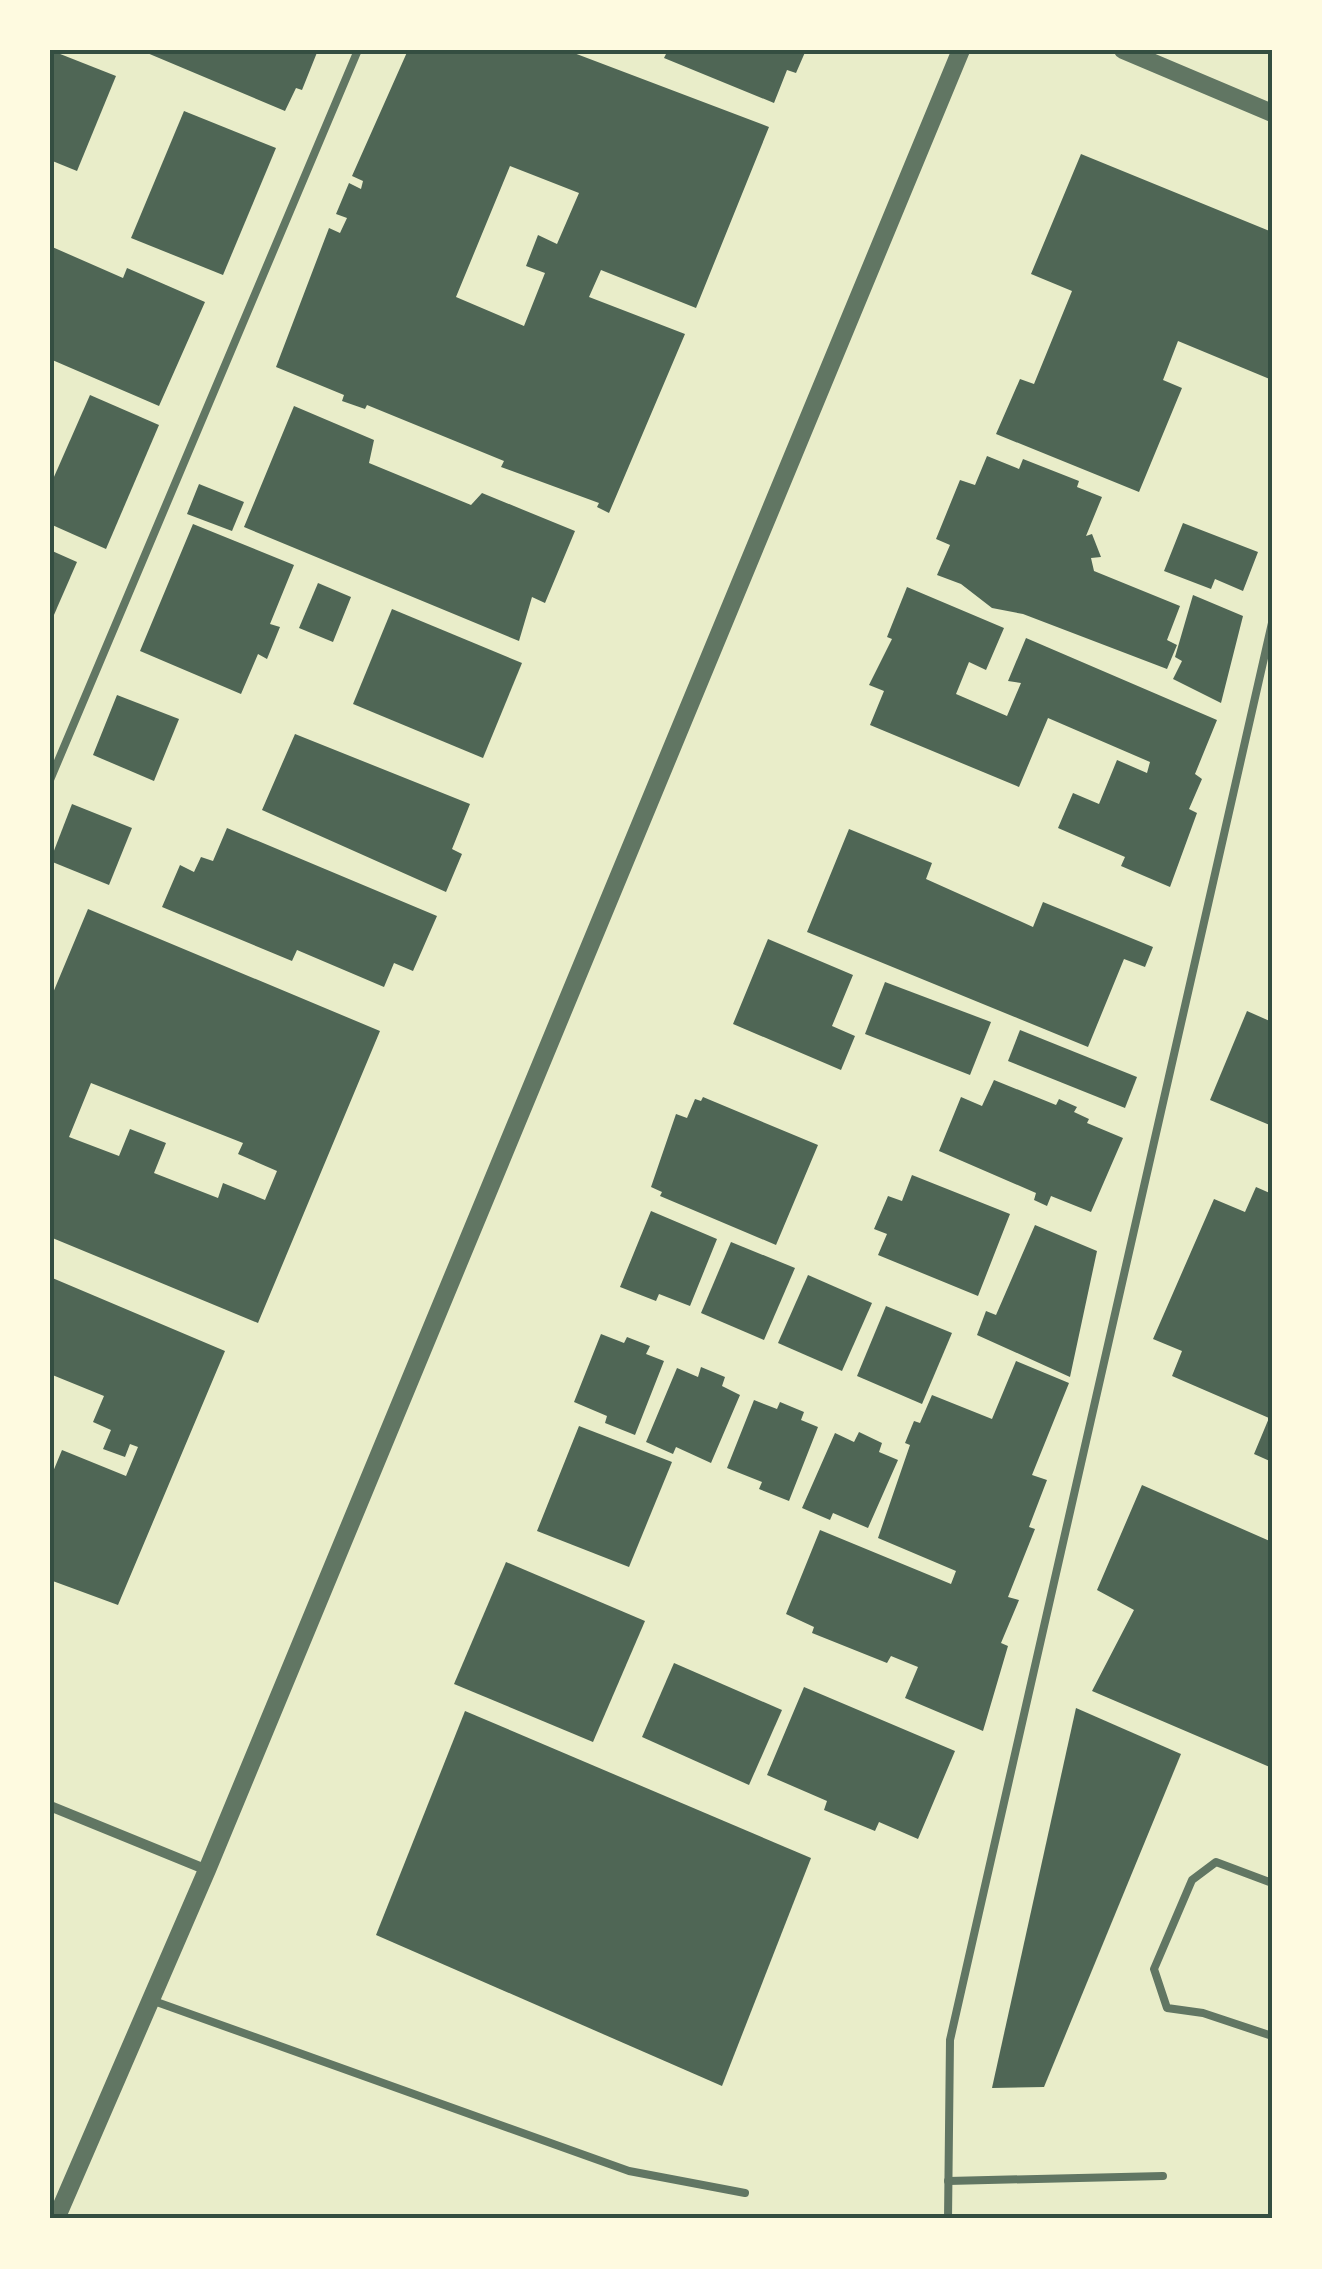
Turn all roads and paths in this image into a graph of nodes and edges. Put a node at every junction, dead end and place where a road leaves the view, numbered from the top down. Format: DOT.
graph roads {
  1 [pos="358,50"];
  2 [pos="961,50"];
  3 [pos="1123,50"];
  4 [pos="1272,113"];
  5 [pos="1272,624"];
  6 [pos="50,780"];
  7 [pos="50,1806"];
  8 [pos="208,1870"];
  9 [pos="1272,1882"];
  10 [pos="151,2000"];
  11 [pos="1272,2036"];
  12 [pos="1164,2176"];
  13 [pos="948,2181"];
  14 [pos="745,2193"];
  15 [pos="56,2219"];
  16 [pos="948,2219"];
  1 -- 6 [label="lane"];
  2 -- 8 [label="street"];
  3 -- 4 [label="street"];
  5 -- 13 [label="lane"];
  7 -- 8 [label="street"];
  8 -- 10 [label="street"];
  9 -- 11 [label="lane"];
  10 -- 14 [label="lane"];
  10 -- 15 [label="street"];
  12 -- 13 [label="lane"];
  13 -- 16 [label="lane"];
}
